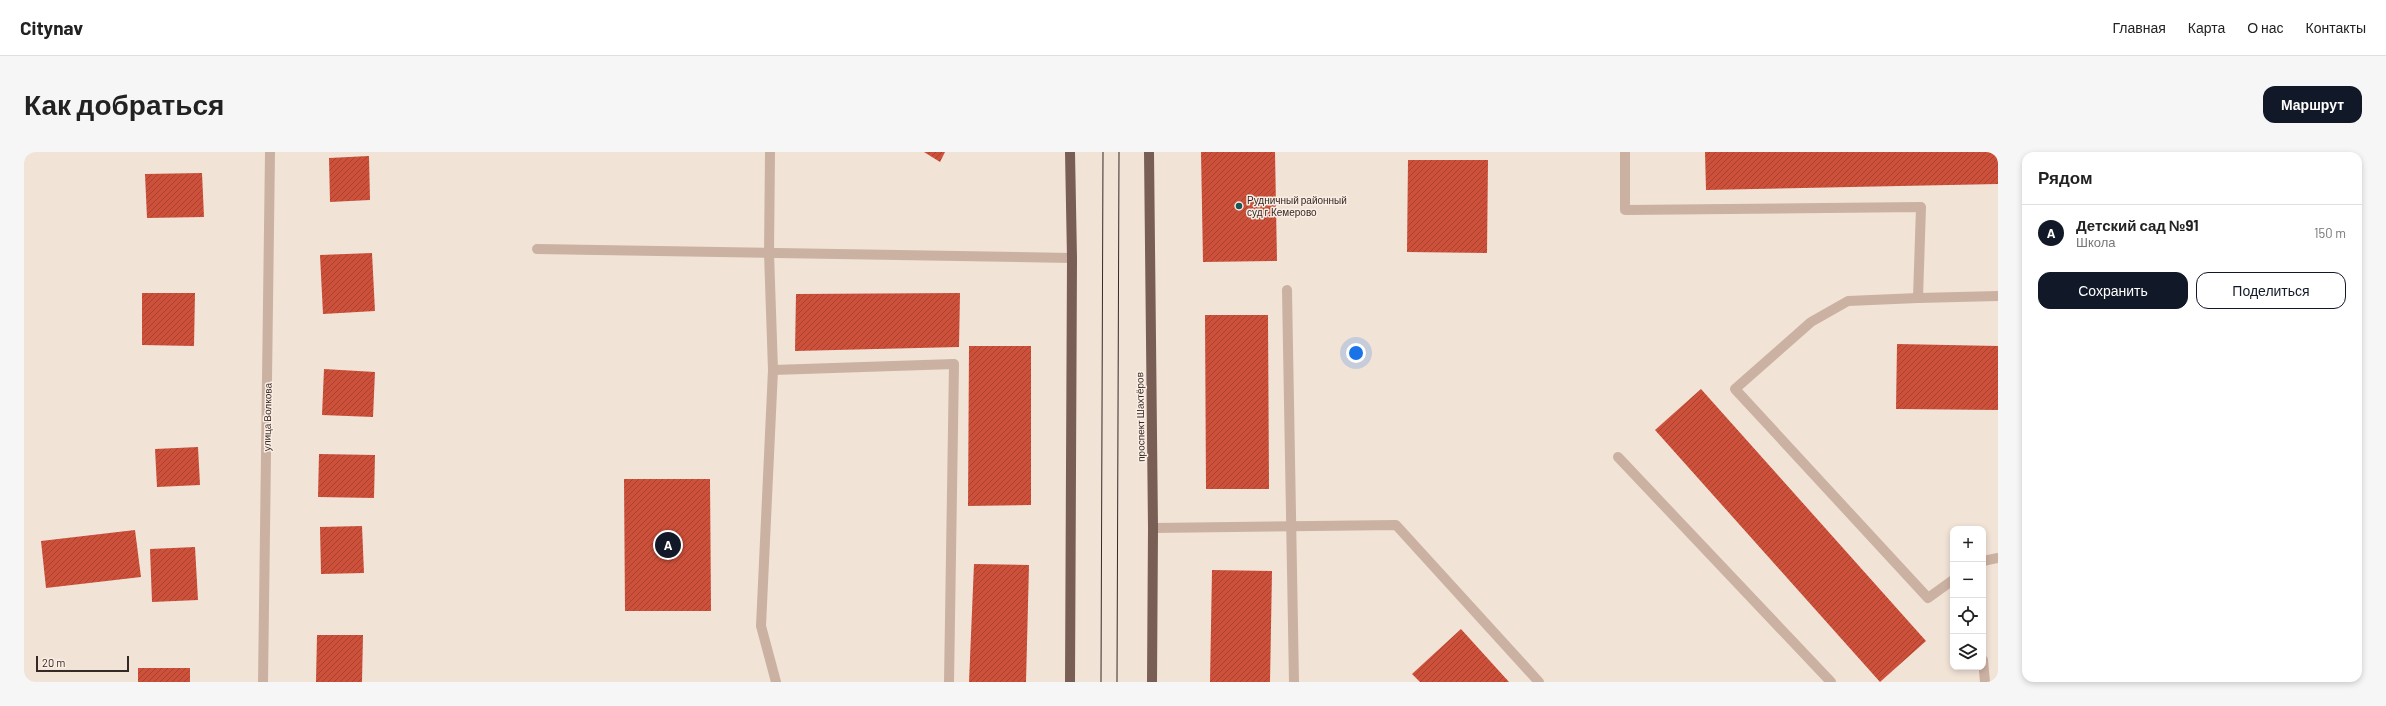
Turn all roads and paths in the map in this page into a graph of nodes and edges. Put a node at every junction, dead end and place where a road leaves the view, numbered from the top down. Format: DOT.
graph roads {
  1 [pos="270,152"];
  2 [pos="770,152"];
  3 [pos="1070,152"];
  4 [pos="1149,152"];
  5 [pos="1625,152"];
  6 [pos="536,249"];
  7 [pos="769,253"];
  8 [pos="1072,258"];
  9 [pos="1287,290"];
  10 [pos="1998,296"];
  11 [pos="1918,298"];
  12 [pos="774,370"];
  13 [pos="1618,456"];
  14 [pos="1291,527"];
  15 [pos="1153,528"];
  16 [pos="1998,558"];
  17 [pos="1986,560"];
  18 [pos="1950,582"];
  19 [pos="1983,670"];
  20 [pos="263,682"];
  21 [pos="776,682"];
  22 [pos="949,682"];
  23 [pos="1070,682"];
  24 [pos="1152,682"];
  25 [pos="1294,682"];
  26 [pos="1539,682"];
  27 [pos="1831,682"];
  28 [pos="1984,682"];
  1 -- 20 [label="street, улица Волкова"];
  2 -- 7 [label="street"];
  3 -- 8 [label="main road"];
  4 -- 15 [label="main road, проспект Шахтёров"];
  5 -- 11 [label="street"];
  6 -- 7 [label="street"];
  7 -- 8 [label="street"];
  7 -- 12 [label="street"];
  8 -- 23 [label="main road"];
  9 -- 14 [label="street"];
  10 -- 11 [label="street"];
  11 -- 18 [label="street"];
  12 -- 21 [label="street"];
  12 -- 22 [label="street"];
  13 -- 27 [label="street"];
  14 -- 15 [label="street"];
  14 -- 25 [label="street"];
  14 -- 26 [label="street"];
  15 -- 24 [label="main road, проспект Шахтёров"];
  16 -- 17 [label="street"];
  19 -- 28 [label="street"];
}
